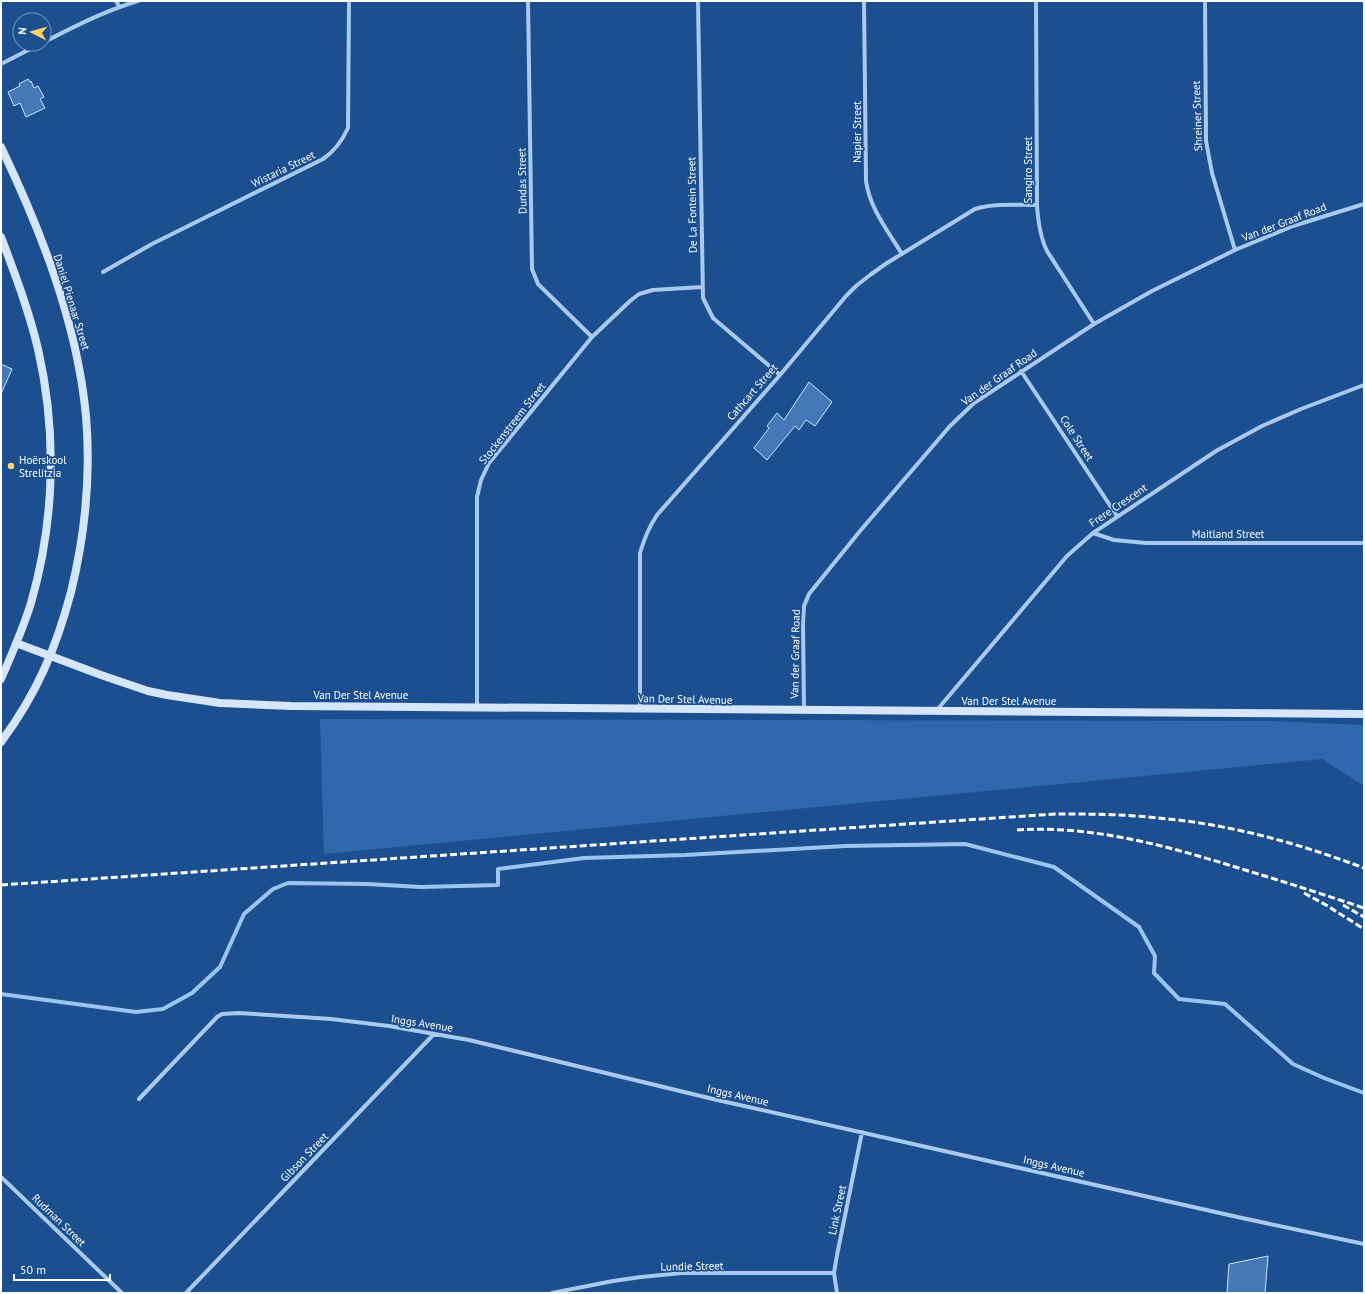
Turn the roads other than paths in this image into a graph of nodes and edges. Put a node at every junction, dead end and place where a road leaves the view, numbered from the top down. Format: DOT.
graph roads {
  1 [pos="116,1"];
  2 [pos="138,1"];
  3 [pos="349,1"];
  4 [pos="528,1"];
  5 [pos="698,1"];
  6 [pos="864,1"];
  7 [pos="1036,1"];
  8 [pos="1205,1"];
  9 [pos="119,6"];
  10 [pos="52,38"];
  11 [pos="24,52"];
  12 [pos="1,64"];
  13 [pos="1,147"];
  14 [pos="1364,204"];
  15 [pos="1037,205"];
  16 [pos="1,237"];
  17 [pos="1235,250"];
  18 [pos="902,254"];
  19 [pos="103,272"];
  20 [pos="702,287"];
  21 [pos="1094,324"];
  22 [pos="592,337"];
  23 [pos="1021,371"];
  24 [pos="780,375"];
  25 [pos="1364,385"];
  26 [pos="1117,516"];
  27 [pos="1092,533"];
  28 [pos="1364,543"];
  29 [pos="16,643"];
  30 [pos="51,656"];
  31 [pos="1,679"];
  32 [pos="477,707"];
  33 [pos="640,709"];
  34 [pos="804,711"];
  35 [pos="936,712"];
  36 [pos="1364,714"];
  37 [pos="1,742"];
  38 [pos="434,1034"];
  39 [pos="139,1099"];
  40 [pos="862,1132"];
  41 [pos="1,1177"];
  42 [pos="1364,1244"];
  43 [pos="834,1274"];
  44 [pos="122,1293"];
  45 [pos="186,1293"];
  46 [pos="552,1293"];
  47 [pos="838,1293"];
  1 -- 9 [label="street"];
  2 -- 9 [label="street"];
  3 -- 19 [label="street, Wistaria Street"];
  4 -- 22 [label="street, Dundas Street"];
  5 -- 20 [label="street, De La Fontein Street"];
  6 -- 18 [label="street, Napier Street"];
  7 -- 15 [label="street, Sangiro Street"];
  8 -- 17 [label="street, Shreiner Street"];
  9 -- 10 [label="street"];
  11 -- 12 [label="street"];
  13 -- 30 [label="street, Daniel Pienaar Street"];
  14 -- 17 [label="street, Van der Graaf Road"];
  15 -- 18 [label="street, Cathcart Street"];
  15 -- 21 [label="street, Sangiro Street"];
  16 -- 29 [label="street"];
  17 -- 21 [label="street, Van der Graaf Road"];
  18 -- 24 [label="street, Cathcart Street"];
  20 -- 22 [label="street, Stockenstreem Street"];
  20 -- 24 [label="street, De La Fontein Street"];
  21 -- 23 [label="street, Van der Graaf Road"];
  22 -- 32 [label="street, Stockenstreem Street"];
  23 -- 26 [label="street, Cole Street"];
  23 -- 34 [label="street, Van der Graaf Road"];
  24 -- 33 [label="street, Cathcart Street"];
  25 -- 26 [label="street, Frere Crescent"];
  26 -- 27 [label="street, Frere Crescent"];
  27 -- 28 [label="street, Maitland Street"];
  27 -- 35 [label="street, Frere Crescent"];
  29 -- 30 [label="street, Van Der Stel Avenue"];
  29 -- 31 [label="street"];
  30 -- 32 [label="street, Van Der Stel Avenue"];
  30 -- 37 [label="street, Daniel Pienaar Street"];
  32 -- 33 [label="street, Van Der Stel Avenue"];
  33 -- 34 [label="street, Van Der Stel Avenue"];
  34 -- 35 [label="street, Van Der Stel Avenue"];
  35 -- 36 [label="street, Van Der Stel Avenue"];
  38 -- 39 [label="street, Inggs Avenue"];
  38 -- 40 [label="street, Inggs Avenue"];
  38 -- 45 [label="street, Gibson Street"];
  40 -- 42 [label="street, Inggs Avenue"];
  40 -- 43 [label="street, Link Street"];
  41 -- 44 [label="street, Rudman Street"];
  43 -- 46 [label="street, Lundie Street"];
  43 -- 47 [label="street, Link Street"];
}
